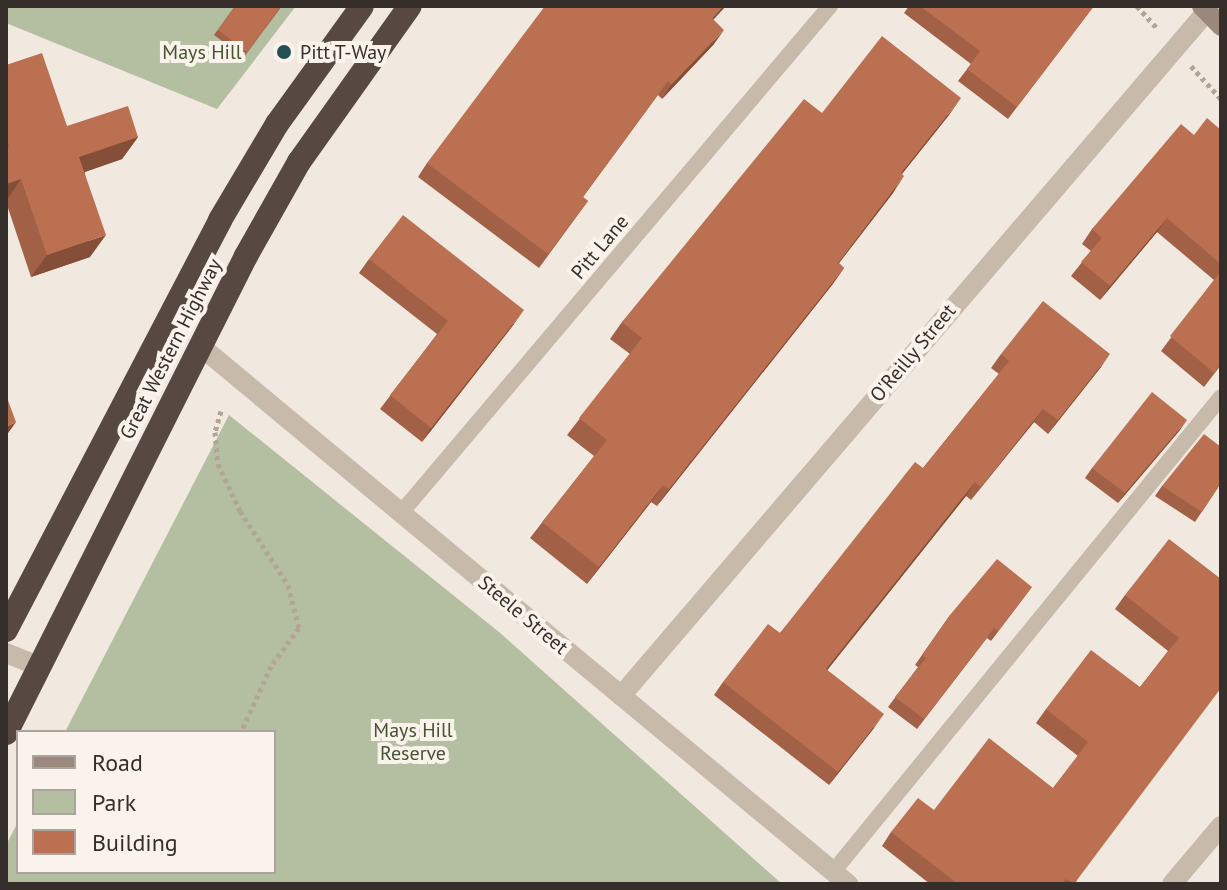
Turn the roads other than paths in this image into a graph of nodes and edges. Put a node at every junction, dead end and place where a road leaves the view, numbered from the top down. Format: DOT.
graph roads {
  1 [pos="362,6"];
  2 [pos="410,6"];
  3 [pos="830,6"];
  4 [pos="1204,8"];
  5 [pos="1221,26"];
  6 [pos="199,345"];
  7 [pos="1221,397"];
  8 [pos="401,513"];
  9 [pos="6,630"];
  10 [pos="6,653"];
  11 [pos="41,667"];
  12 [pos="621,696"];
  13 [pos="6,733"];
  14 [pos="1221,826"];
  15 [pos="841,878"];
  16 [pos="1172,884"];
  1 -- 9 [label="highway, Great Western Highway"];
  2 -- 6 [label="highway, Great Western Highway"];
  3 -- 8 [label="lane, Pitt Lane"];
  4 -- 5 [label="main road"];
  4 -- 12 [label="street, O'Reilly Street"];
  6 -- 8 [label="street, Steele Street"];
  6 -- 11 [label="highway, Great Western Highway"];
  7 -- 15 [label="lane"];
  8 -- 12 [label="street, Steele Street"];
  10 -- 11 [label="street"];
  11 -- 13 [label="highway, Great Western Highway"];
  12 -- 15 [label="street, Steele Street"];
  14 -- 16 [label="street"];
}
